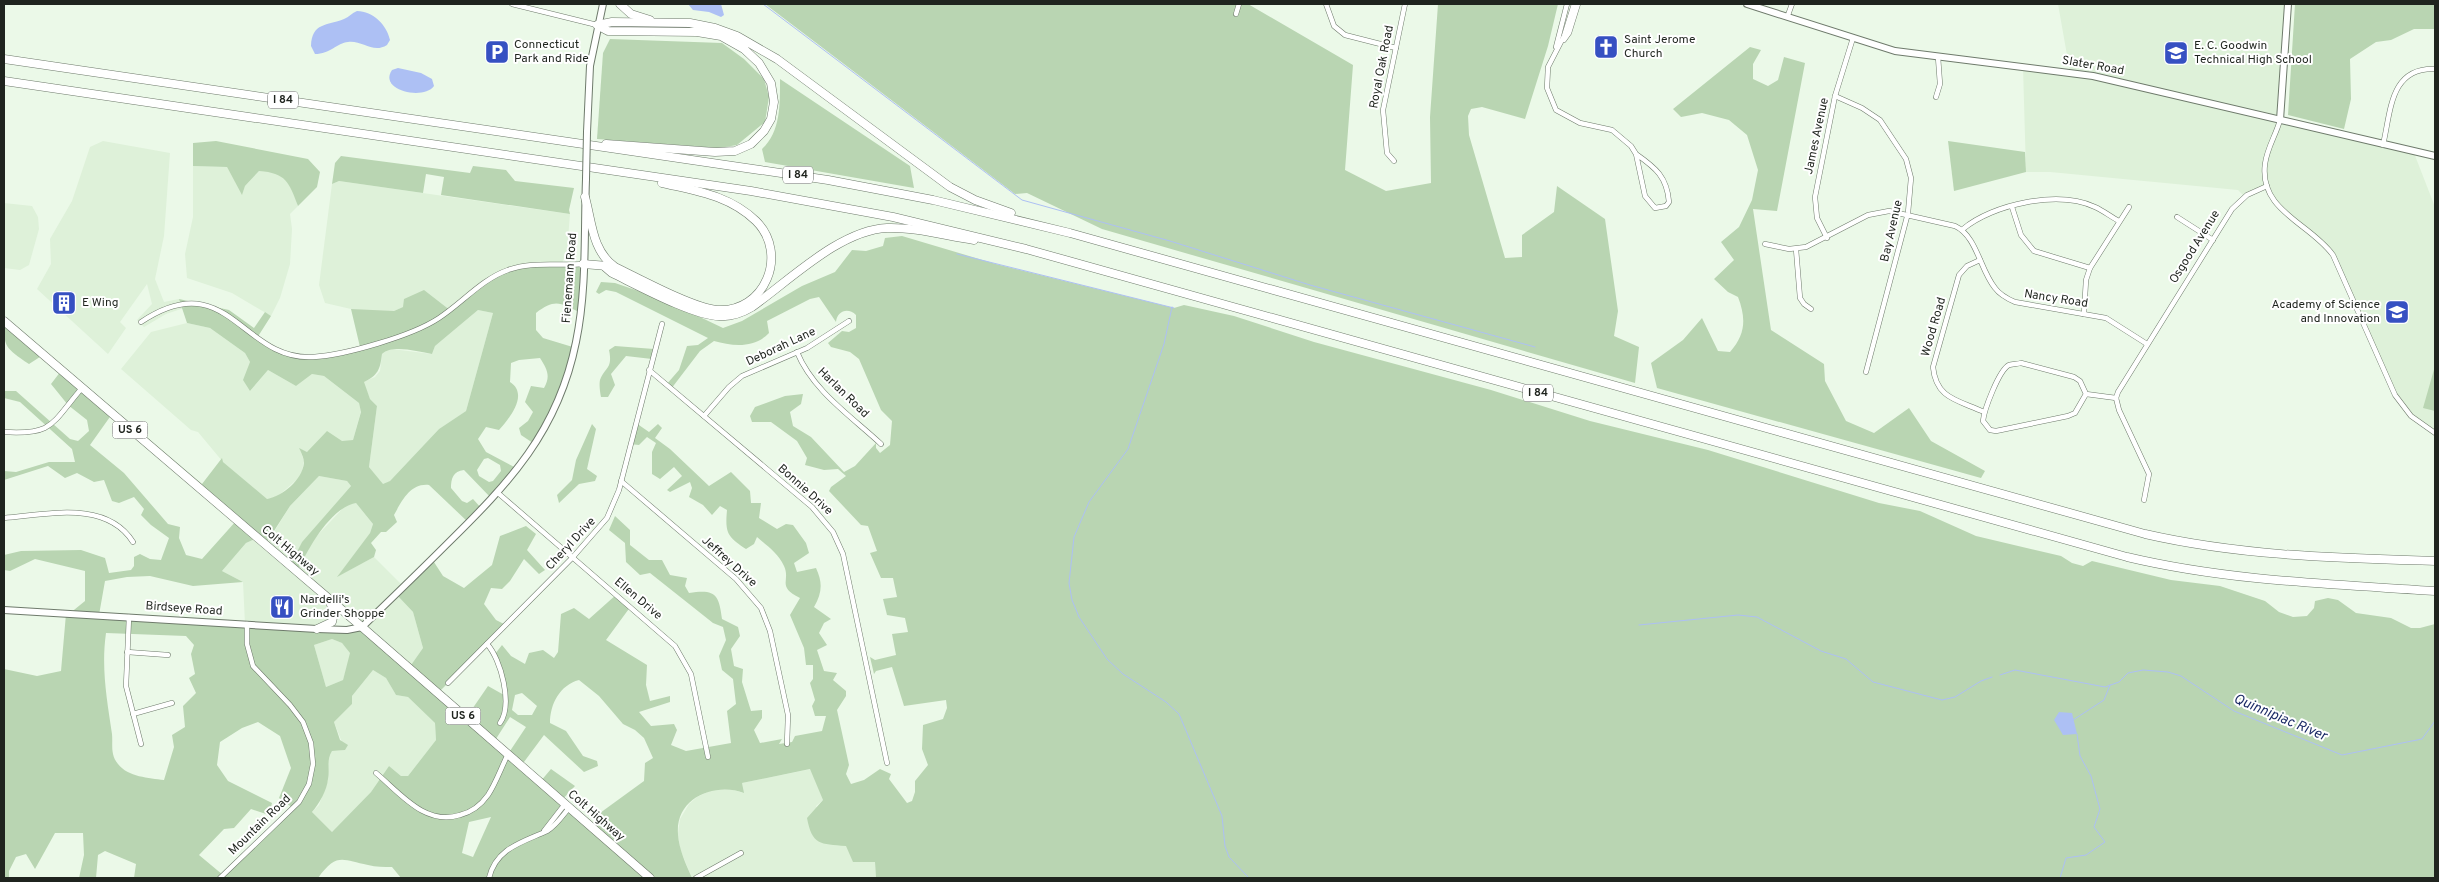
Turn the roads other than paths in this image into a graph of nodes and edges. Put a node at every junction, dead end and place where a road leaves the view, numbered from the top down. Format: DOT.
graph roads {
  1 [pos="512,4"];
  2 [pos="603,4"];
  3 [pos="620,4"];
  4 [pos="1239,4"];
  5 [pos="1326,4"];
  6 [pos="1405,4"];
  7 [pos="1567,4"];
  8 [pos="1574,4"];
  9 [pos="1578,4"];
  10 [pos="1747,4"];
  11 [pos="1792,4"];
  12 [pos="2288,4"];
  13 [pos="1236,14"];
  14 [pos="1788,15"];
  15 [pos="656,22"];
  16 [pos="597,25"];
  17 [pos="1853,38"];
  18 [pos="1396,48"];
  19 [pos="1556,51"];
  20 [pos="1938,57"];
  21 [pos="4,59"];
  22 [pos="2435,68"];
  23 [pos="4,81"];
  24 [pos="1835,96"];
  25 [pos="1936,97"];
  26 [pos="2280,120"];
  27 [pos="562,142"];
  28 [pos="2383,145"];
  29 [pos="1636,154"];
  30 [pos="2435,156"];
  31 [pos="1394,160"];
  32 [pos="644,176"];
  33 [pos="2267,186"];
  34 [pos="585,197"];
  35 [pos="2012,207"];
  36 [pos="2129,207"];
  37 [pos="1908,213"];
  38 [pos="2177,217"];
  39 [pos="2119,222"];
  40 [pos="1031,223"];
  41 [pos="1963,229"];
  42 [pos="1827,238"];
  43 [pos="2214,240"];
  44 [pos="1005,244"];
  45 [pos="1765,244"];
  46 [pos="1796,249"];
  47 [pos="1980,260"];
  48 [pos="583,264"];
  49 [pos="615,266"];
  50 [pos="605,267"];
  51 [pos="2090,268"];
  52 [pos="1811,309"];
  53 [pos="2084,314"];
  54 [pos="4,321"];
  55 [pos="849,321"];
  56 [pos="141,322"];
  57 [pos="662,324"];
  58 [pos="2147,344"];
  59 [pos="797,352"];
  60 [pos="649,370"];
  61 [pos="1866,372"];
  62 [pos="82,388"];
  63 [pos="2086,394"];
  64 [pos="2116,398"];
  65 [pos="1984,412"];
  66 [pos="704,416"];
  67 [pos="4,432"];
  68 [pos="2435,433"];
  69 [pos="882,444"];
  70 [pos="621,481"];
  71 [pos="498,493"];
  72 [pos="2144,500"];
  73 [pos="4,518"];
  74 [pos="132,542"];
  75 [pos="573,558"];
  76 [pos="2435,561"];
  77 [pos="2435,591"];
  78 [pos="327,598"];
  79 [pos="4,610"];
  80 [pos="129,617"];
  81 [pos="248,624"];
  82 [pos="362,627"];
  83 [pos="317,629"];
  84 [pos="487,644"];
  85 [pos="127,652"];
  86 [pos="168,655"];
  87 [pos="448,683"];
  88 [pos="172,703"];
  89 [pos="133,714"];
  90 [pos="500,723"];
  91 [pos="141,744"];
  92 [pos="786,744"];
  93 [pos="508,754"];
  94 [pos="708,757"];
  95 [pos="887,763"];
  96 [pos="376,773"];
  97 [pos="567,806"];
  98 [pos="741,853"];
  99 [pos="220,878"];
  100 [pos="489,878"];
  101 [pos="650,878"];
  102 [pos="696,878"];
  1 -- 16 [label="street"];
  2 -- 16 [label="main road, Fienemann Road"];
  3 -- 15 [label="highway"];
  4 -- 13 [label="street"];
  5 -- 18 [label="street"];
  6 -- 18 [label="street, Royal Oak Road"];
  7 -- 19 [label="street"];
  8 -- 19 [label="street"];
  9 -- 19 [label="street"];
  10 -- 14 [label="main road, Slater Road"];
  11 -- 14 [label="street"];
  12 -- 26 [label="main road"];
  14 -- 17 [label="main road, Slater Road"];
  15 -- 16 [label="highway"];
  15 -- 40 [label="highway"];
  16 -- 27 [label="highway"];
  16 -- 34 [label="main road, Fienemann Road, bridge"];
  17 -- 20 [label="main road, Slater Road"];
  17 -- 24 [label="street, James Avenue"];
  18 -- 31 [label="street, Royal Oak Road"];
  19 -- 29 [label="street"];
  20 -- 25 [label="street"];
  20 -- 26 [label="main road, Slater Road"];
  21 -- 27 [label="highway, I 84"];
  22 -- 28 [label="street"];
  23 -- 32 [label="highway, I 84"];
  24 -- 37 [label="street, Bay Avenue"];
  24 -- 42 [label="street, James Avenue"];
  26 -- 28 [label="main road, Slater Road"];
  26 -- 33 [label="street"];
  27 -- 40 [label="highway, I 84"];
  28 -- 30 [label="main road, Slater Road"];
  29 -- 29 [label="street"];
  32 -- 44 [label="highway, I 84"];
  32 -- 49 [label="highway"];
  33 -- 43 [label="street, Osgood Avenue"];
  33 -- 68 [label="street"];
  34 -- 48 [label="main road, Fienemann Road"];
  34 -- 49 [label="highway"];
  35 -- 39 [label="street"];
  35 -- 41 [label="street"];
  35 -- 51 [label="street"];
  36 -- 39 [label="street"];
  37 -- 41 [label="street"];
  37 -- 42 [label="street"];
  37 -- 61 [label="street, Bay Avenue"];
  38 -- 43 [label="street"];
  39 -- 51 [label="street"];
  40 -- 76 [label="highway, I 84"];
  41 -- 47 [label="street, Nancy Road"];
  42 -- 46 [label="street"];
  43 -- 58 [label="street, Osgood Avenue"];
  44 -- 50 [label="highway"];
  44 -- 77 [label="highway, I 84"];
  45 -- 46 [label="street"];
  46 -- 52 [label="street"];
  47 -- 53 [label="street, Nancy Road"];
  47 -- 65 [label="street, Wood Road"];
  48 -- 50 [label="highway"];
  48 -- 56 [label="street"];
  48 -- 71 [label="main road, Fienemann Road"];
  49 -- 50 [label="highway"];
  51 -- 53 [label="street"];
  53 -- 58 [label="street, Nancy Road"];
  54 -- 62 [label="highway, Colt Highway / US 6"];
  55 -- 59 [label="street, Deborah Lane"];
  57 -- 60 [label="street, Cheryl Drive"];
  58 -- 64 [label="street, Osgood Avenue"];
  59 -- 66 [label="street, Deborah Lane"];
  59 -- 69 [label="street, Harlan Road"];
  60 -- 66 [label="street, Bonnie Drive"];
  60 -- 70 [label="street, Cheryl Drive"];
  62 -- 67 [label="street"];
  62 -- 78 [label="highway, Colt Highway / US 6"];
  63 -- 64 [label="street"];
  63 -- 65 [label="street"];
  63 -- 65 [label="street"];
  64 -- 72 [label="street"];
  66 -- 95 [label="street, Bonnie Drive"];
  70 -- 75 [label="street, Cheryl Drive"];
  70 -- 92 [label="street, Jeffrey Drive"];
  71 -- 75 [label="street, Ellen Drive"];
  71 -- 82 [label="main road, Fienemann Road"];
  73 -- 74 [label="street"];
  75 -- 84 [label="street, Cheryl Drive"];
  75 -- 94 [label="street, Ellen Drive"];
  78 -- 82 [label="highway, Colt Highway / US 6"];
  78 -- 83 [label="highway"];
  79 -- 80 [label="main road, Birdseye Road"];
  80 -- 81 [label="main road, Birdseye Road"];
  80 -- 85 [label="street"];
  81 -- 83 [label="main road, Birdseye Road"];
  81 -- 99 [label="street, Mountain Road"];
  82 -- 83 [label="main road, Birdseye Road"];
  82 -- 93 [label="highway, Colt Highway / US 6"];
  84 -- 87 [label="street, Cheryl Drive"];
  84 -- 90 [label="street"];
  85 -- 86 [label="street"];
  85 -- 89 [label="street"];
  88 -- 89 [label="street"];
  89 -- 91 [label="street"];
  93 -- 96 [label="street"];
  93 -- 97 [label="highway, Colt Highway / US 6"];
  97 -- 100 [label="street"];
  97 -- 101 [label="highway, Colt Highway / US 6"];
  98 -- 102 [label="street"];
}
